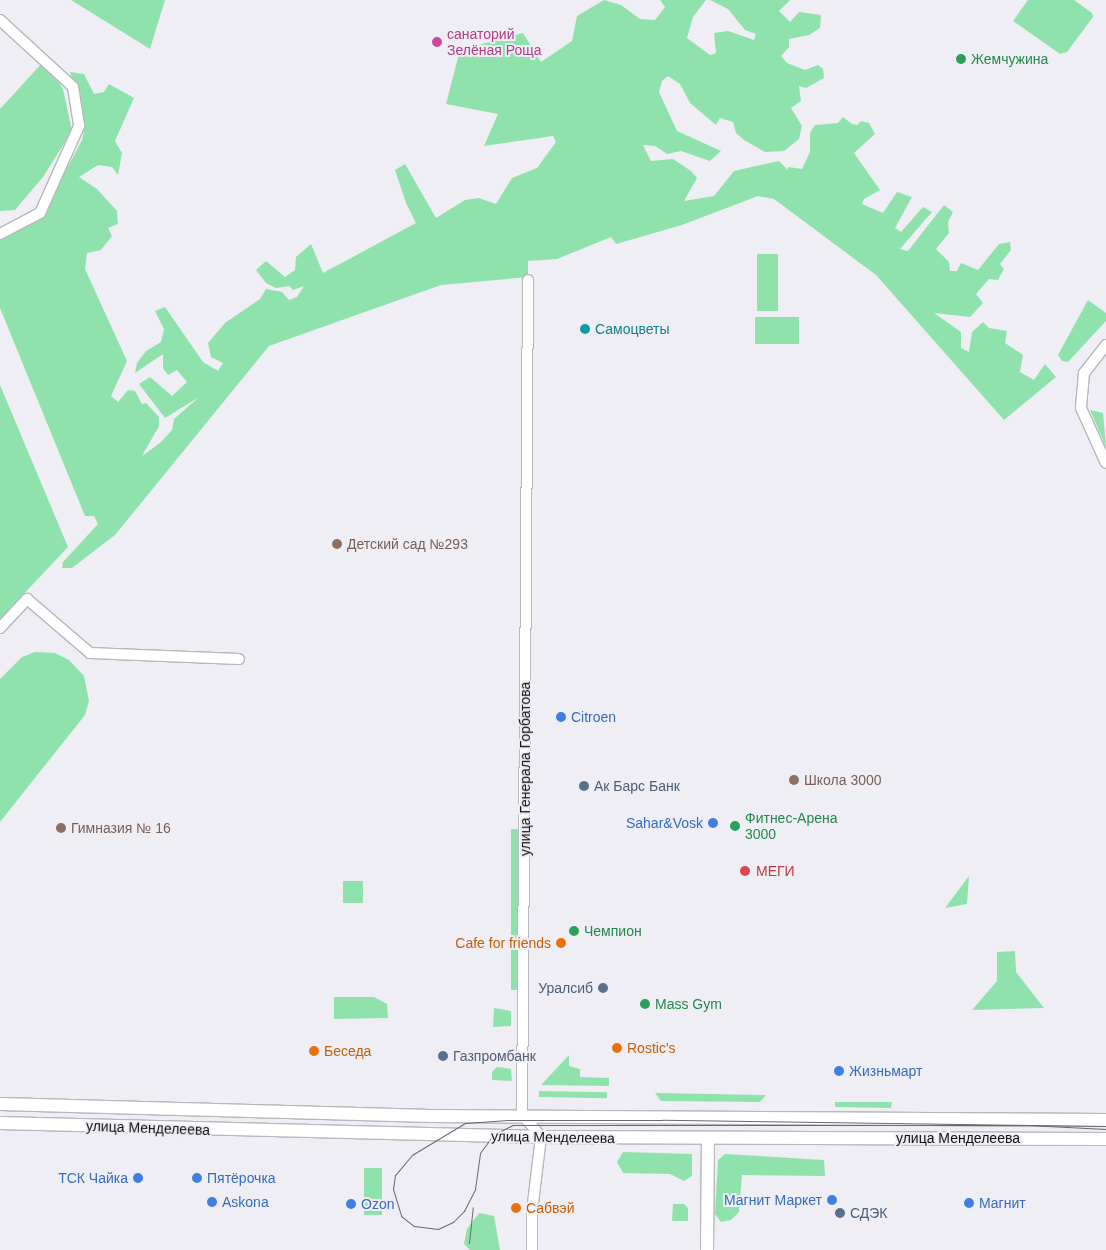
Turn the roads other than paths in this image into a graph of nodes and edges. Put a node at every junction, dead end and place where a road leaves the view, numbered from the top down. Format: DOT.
graph roads {
  1 [pos="0,20"];
  2 [pos="0,234"];
  3 [pos="528,280"];
  4 [pos="1106,345"];
  5 [pos="1106,463"];
  6 [pos="0,628"];
  7 [pos="239,659"];
  8 [pos="0,1104"];
  9 [pos="522,1114"];
  10 [pos="1104,1121"];
  11 [pos="0,1123"];
  12 [pos="541,1137"];
  13 [pos="1101,1138"];
  14 [pos="708,1139"];
  15 [pos="532,1250"];
  16 [pos="707,1250"];
  1 -- 2 [label="street"];
  3 -- 9 [label="street, улица Генерала Горбатова"];
  4 -- 5 [label="street"];
  6 -- 7 [label="street"];
  8 -- 9 [label="main road, улица Менделеева"];
  9 -- 10 [label="main road, улица Менделеева"];
  9 -- 12 [label="street"];
  10 -- 13 [label="main road"];
  11 -- 12 [label="main road, улица Менделеева"];
  12 -- 14 [label="main road, улица Менделеева"];
  12 -- 15 [label="street"];
  13 -- 14 [label="main road, улица Менделеева"];
  14 -- 16 [label="main road"];
}
